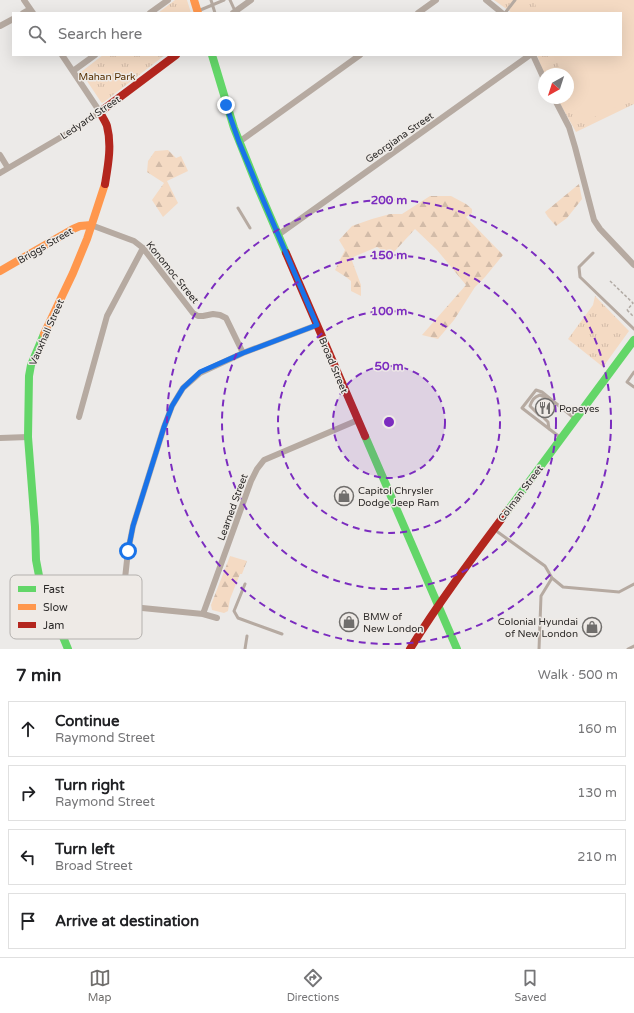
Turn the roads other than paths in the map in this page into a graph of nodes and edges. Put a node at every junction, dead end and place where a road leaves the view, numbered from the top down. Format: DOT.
graph roads {
  1 [pos="24,0"];
  2 [pos="168,0"];
  3 [pos="194,0"];
  4 [pos="211,0"];
  5 [pos="224,0"];
  6 [pos="251,0"];
  7 [pos="436,0"];
  8 [pos="486,0"];
  9 [pos="515,0"];
  10 [pos="220,1"];
  11 [pos="232,1"];
  12 [pos="212,5"];
  13 [pos="32,11"];
  14 [pos="151,12"];
  15 [pos="198,12"];
  16 [pos="215,12"];
  17 [pos="234,12"];
  18 [pos="419,12"];
  19 [pos="503,12"];
  20 [pos="505,12"];
  21 [pos="12,20"];
  22 [pos="0,26"];
  23 [pos="63,56"];
  24 [pos="94,56"];
  25 [pos="175,56"];
  26 [pos="212,56"];
  27 [pos="359,56"];
  28 [pos="531,56"];
  29 [pos="532,56"];
  30 [pos="538,68"];
  31 [pos="73,71"];
  32 [pos="557,104"];
  33 [pos="100,112"];
  34 [pos="239,142"];
  35 [pos="0,154"];
  36 [pos="8,168"];
  37 [pos="0,173"];
  38 [pos="238,208"];
  39 [pos="91,225"];
  40 [pos="250,228"];
  41 [pos="278,235"];
  42 [pos="143,248"];
  43 [pos="593,253"];
  44 [pos="634,265"];
  45 [pos="0,271"];
  46 [pos="317,325"];
  47 [pos="634,329"];
  48 [pos="634,340"];
  49 [pos="631,351"];
  50 [pos="243,353"];
  51 [pos="634,372"];
  52 [pos="634,387"];
  53 [pos="551,399"];
  54 [pos="539,415"];
  55 [pos="79,417"];
  56 [pos="544,418"];
  57 [pos="575,419"];
  58 [pos="358,420"];
  59 [pos="549,429"];
  60 [pos="28,437"];
  61 [pos="0,438"];
  62 [pos="561,438"];
  63 [pos="494,529"];
  64 [pos="39,575"];
  65 [pos="125,575"];
  66 [pos="552,578"];
  67 [pos="245,584"];
  68 [pos="634,584"];
  69 [pos="438,605"];
  70 [pos="142,608"];
  71 [pos="203,614"];
  72 [pos="217,618"];
  73 [pos="282,634"];
  74 [pos="247,636"];
  75 [pos="64,639"];
  76 [pos="634,646"];
  77 [pos="68,649"];
  78 [pos="245,649"];
  79 [pos="410,649"];
  80 [pos="457,649"];
  81 [pos="539,649"];
  82 [pos="628,649"];
  1 -- 13 [label="street"];
  2 -- 14 [label="street"];
  3 -- 15 [label="main road"];
  4 -- 12 [label="lane"];
  5 -- 10 [label="lane"];
  6 -- 17 [label="street"];
  7 -- 18 [label="street"];
  8 -- 19 [label="street"];
  9 -- 20 [label="lane"];
  10 -- 12 [label="lane"];
  11 -- 17 [label="lane"];
  12 -- 15 [label="lane"];
  12 -- 16 [label="lane"];
  21 -- 22 [label="street"];
  23 -- 31 [label="street, Vauxhall Street"];
  24 -- 31 [label="street"];
  25 -- 33 [label="main road, Ledyard Street"];
  26 -- 34 [label="main road, Broad Street"];
  27 -- 34 [label="street"];
  28 -- 41 [label="street, Georgiana Street"];
  29 -- 30 [label="street"];
  31 -- 33 [label="street, Vauxhall Street"];
  32 -- 44 [label="street"];
  33 -- 36 [label="street, Ledyard Street"];
  33 -- 39 [label="main road, Vauxhall Street"];
  34 -- 41 [label="main road, Broad Street"];
  35 -- 36 [label="street"];
  36 -- 37 [label="street, Ledyard Street"];
  38 -- 40 [label="lane"];
  39 -- 42 [label="street, Konomoc Street"];
  39 -- 45 [label="main road, Briggs Street"];
  39 -- 60 [label="main road, Vauxhall Street"];
  41 -- 46 [label="main road, Broad Street"];
  42 -- 50 [label="street, Konomoc Street"];
  42 -- 55 [label="street"];
  43 -- 47 [label="lane"];
  46 -- 50 [label="street"];
  46 -- 58 [label="main road, Broad Street"];
  48 -- 49 [label="main road, Colman Street"];
  49 -- 57 [label="main road, Colman Street"];
  50 -- 65 [label="street"];
  51 -- 52 [label="lane"];
  53 -- 54 [label="lane"];
  53 -- 57 [label="lane"];
  53 -- 59 [label="lane"];
  56 -- 59 [label="lane"];
  57 -- 62 [label="main road, Colman Street"];
  58 -- 69 [label="main road, Broad Street"];
  58 -- 71 [label="street, Learned Street"];
  59 -- 62 [label="lane"];
  60 -- 61 [label="street"];
  60 -- 64 [label="main road, Vauxhall Street"];
  62 -- 63 [label="main road, Colman Street"];
  63 -- 66 [label="lane"];
  63 -- 69 [label="main road, Colman Street"];
  66 -- 68 [label="lane"];
  66 -- 81 [label="lane"];
  67 -- 73 [label="lane"];
  69 -- 79 [label="main road, Colman Street"];
  69 -- 80 [label="main road, Broad Street"];
  70 -- 71 [label="street"];
  71 -- 72 [label="street"];
  74 -- 78 [label="lane"];
  75 -- 77 [label="main road, Vauxhall Street"];
  76 -- 82 [label="lane"];
}
